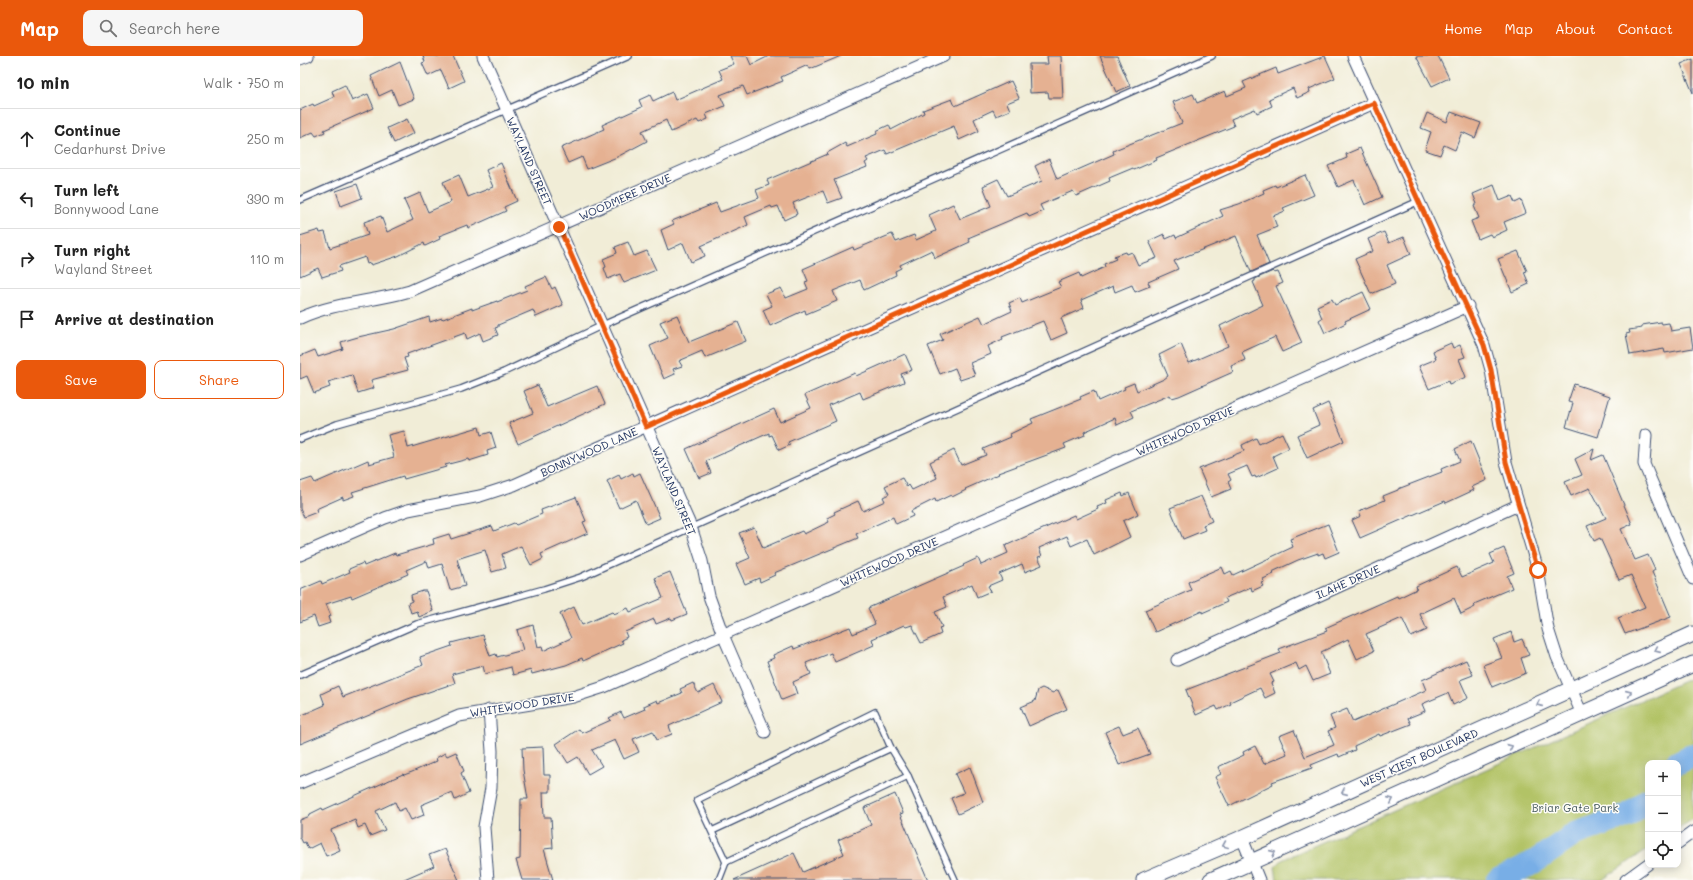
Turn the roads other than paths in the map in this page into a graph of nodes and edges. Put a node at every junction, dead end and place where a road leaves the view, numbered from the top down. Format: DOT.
graph roads {
  1 [pos="308,56"];
  2 [pos="483,56"];
  3 [pos="629,56"];
  4 [pos="944,56"];
  5 [pos="1212,56"];
  6 [pos="1353,56"];
  7 [pos="300,59"];
  8 [pos="1374,103"];
  9 [pos="506,110"];
  10 [pos="300,200"];
  11 [pos="1419,201"];
  12 [pos="559,227"];
  13 [pos="1468,306"];
  14 [pos="300,318"];
  15 [pos="602,325"];
  16 [pos="646,427"];
  17 [pos="1646,436"];
  18 [pos="300,439"];
  19 [pos="1518,505"];
  20 [pos="691,527"];
  21 [pos="300,555"];
  22 [pos="1693,579"];
  23 [pos="1693,634"];
  24 [pos="723,635"];
  25 [pos="1178,660"];
  26 [pos="1693,664"];
  27 [pos="300,675"];
  28 [pos="1570,689"];
  29 [pos="489,710"];
  30 [pos="1582,714"];
  31 [pos="765,732"];
  32 [pos="892,748"];
  33 [pos="908,776"];
  34 [pos="300,783"];
  35 [pos="712,831"];
  36 [pos="1693,832"];
  37 [pos="1242,838"];
  38 [pos="1681,841"];
  39 [pos="726,862"];
  40 [pos="1252,862"];
  41 [pos="1645,866"];
  42 [pos="488,880"];
  43 [pos="719,880"];
  44 [pos="955,880"];
  45 [pos="1144,880"];
  46 [pos="1211,880"];
  47 [pos="1259,880"];
  48 [pos="1626,880"];
  1 -- 7 [label="street"];
  2 -- 9 [label="street, WAYLAND STREET"];
  3 -- 9 [label="lane"];
  4 -- 12 [label="street, WOODMERE DRIVE"];
  5 -- 15 [label="lane"];
  6 -- 8 [label="street"];
  8 -- 11 [label="street"];
  8 -- 16 [label="street, BONNYWOOD LANE"];
  9 -- 10 [label="lane"];
  9 -- 12 [label="street, WAYLAND STREET"];
  11 -- 13 [label="street"];
  11 -- 20 [label="lane"];
  12 -- 14 [label="street, WOODMERE DRIVE"];
  12 -- 15 [label="street, WAYLAND STREET"];
  13 -- 19 [label="street"];
  13 -- 24 [label="street, WHITEWOOD DRIVE"];
  15 -- 16 [label="street, WAYLAND STREET"];
  15 -- 18 [label="lane"];
  16 -- 20 [label="street, WAYLAND STREET"];
  16 -- 21 [label="street, BONNYWOOD LANE"];
  17 -- 22 [label="street"];
  19 -- 25 [label="street, ILAHE DRIVE"];
  19 -- 28 [label="street"];
  20 -- 24 [label="street, WAYLAND STREET"];
  20 -- 27 [label="lane"];
  23 -- 28 [label="main road, WEST KIEST BOULEVARD, one-way"];
  24 -- 29 [label="street, WHITEWOOD DRIVE"];
  24 -- 31 [label="street, WAYLAND STREET"];
  30 -- 26 [label="main road, one-way"];
  28 -- 30 [label="street"];
  28 -- 37 [label="main road, WEST KIEST BOULEVARD, one-way"];
  29 -- 34 [label="street, WHITEWOOD DRIVE"];
  29 -- 42 [label="street"];
  40 -- 30 [label="main road, one-way"];
  32 -- 33 [label="lane"];
  32 -- 35 [label="lane"];
  32 -- 35 [label="lane"];
  33 -- 39 [label="lane"];
  33 -- 44 [label="lane"];
  35 -- 39 [label="lane"];
  36 -- 38 [label="street"];
  37 -- 40 [label="street"];
  37 -- 45 [label="main road, WEST KIEST BOULEVARD, one-way"];
  39 -- 43 [label="lane"];
  40 -- 46 [label="main road"];
  40 -- 47 [label="street"];
  41 -- 48 [label="street"];
}
